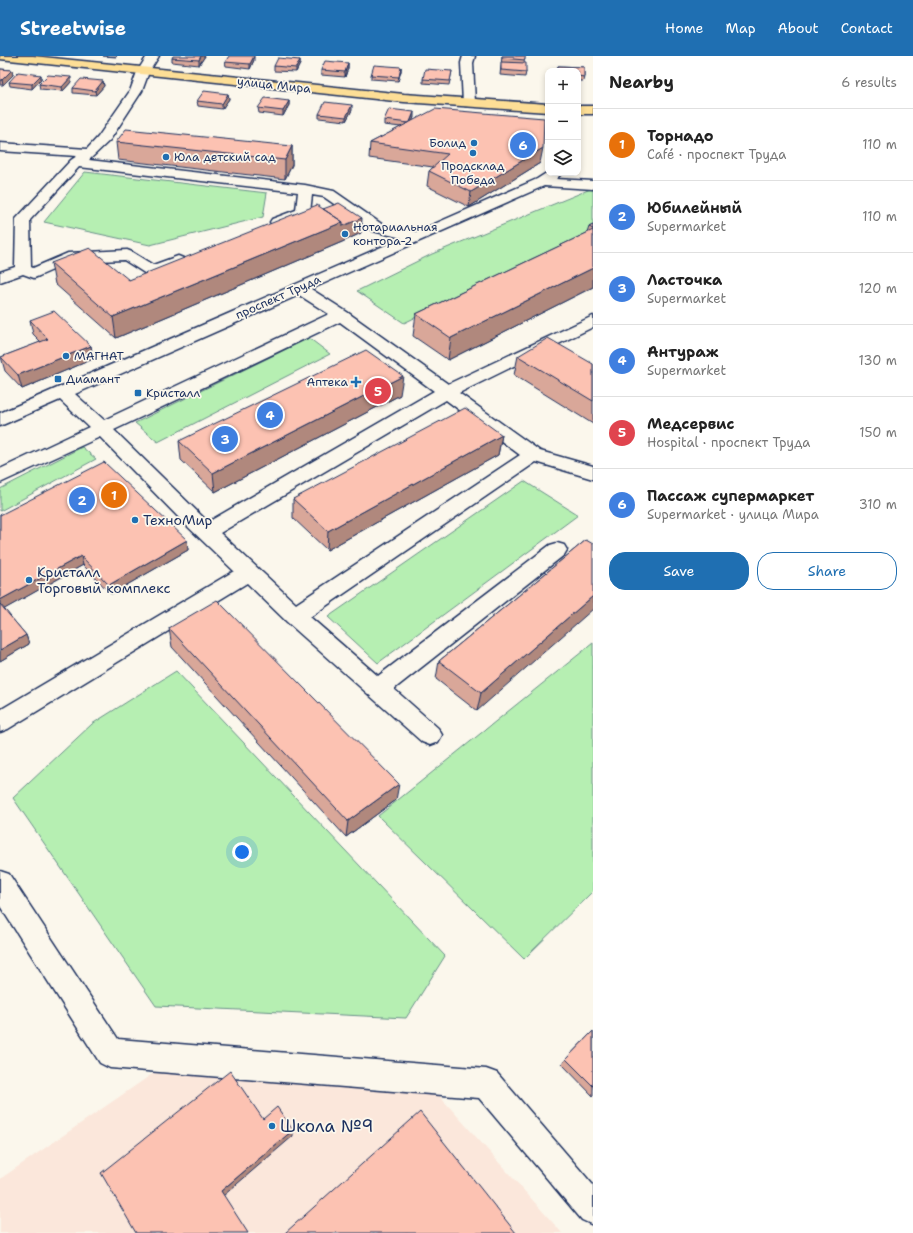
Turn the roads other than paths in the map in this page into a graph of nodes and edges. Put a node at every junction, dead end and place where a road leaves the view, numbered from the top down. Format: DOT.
graph roads {
  1 [pos="0,56"];
  2 [pos="153,56"];
  3 [pos="469,56"];
  4 [pos="143,72"];
  5 [pos="469,103"];
  6 [pos="545,108"];
  7 [pos="581,110"];
  8 [pos="593,110"];
  9 [pos="0,147"];
  10 [pos="90,153"];
  11 [pos="76,163"];
  12 [pos="551,176"];
  13 [pos="542,182"];
  14 [pos="592,184"];
  15 [pos="305,189"];
  16 [pos="267,226"];
  17 [pos="418,237"];
  18 [pos="192,256"];
  19 [pos="22,269"];
  20 [pos="0,277"];
  21 [pos="299,288"];
  22 [pos="341,315"];
  23 [pos="593,321"];
  24 [pos="544,345"];
  25 [pos="562,355"];
  26 [pos="448,391"];
  27 [pos="63,392"];
  28 [pos="0,420"];
  29 [pos="102,429"];
  30 [pos="534,455"];
  31 [pos="593,473"];
  32 [pos="0,477"];
  33 [pos="206,532"];
  34 [pos="557,550"];
  35 [pos="248,573"];
  36 [pos="295,616"];
  37 [pos="378,689"];
  38 [pos="0,722"];
  39 [pos="430,735"];
  40 [pos="0,883"];
  41 [pos="593,1209"];
  1 -- 4 [label="main road, улица Мира"];
  2 -- 4 [label="street"];
  3 -- 5 [label="street"];
  4 -- 5 [label="main road, улица Мира"];
  4 -- 10 [label="street"];
  5 -- 6 [label="main road, улица Мира"];
  7 -- 8 [label="main road"];
  9 -- 10 [label="street"];
  10 -- 11 [label="street"];
  11 -- 15 [label="street"];
  11 -- 19 [label="street"];
  12 -- 13 [label="street, проспект Труда"];
  13 -- 14 [label="street"];
  13 -- 17 [label="street, проспект Труда"];
  15 -- 16 [label="street"];
  15 -- 17 [label="street"];
  17 -- 21 [label="street, проспект Труда"];
  18 -- 19 [label="street"];
  19 -- 20 [label="street"];
  21 -- 22 [label="street"];
  21 -- 27 [label="street, проспект Труда"];
  22 -- 26 [label="street"];
  22 -- 29 [label="street"];
  23 -- 24 [label="street"];
  24 -- 25 [label="street"];
  24 -- 26 [label="street"];
  26 -- 30 [label="street"];
  26 -- 33 [label="street"];
  27 -- 28 [label="street, проспект Труда"];
  27 -- 29 [label="street"];
  29 -- 32 [label="street"];
  29 -- 33 [label="street"];
  30 -- 31 [label="street"];
  30 -- 36 [label="street"];
  33 -- 35 [label="street"];
  34 -- 37 [label="street"];
  35 -- 36 [label="street"];
  35 -- 38 [label="street"];
  36 -- 37 [label="street"];
  37 -- 39 [label="street"];
  40 -- 41 [label="street"];
}
